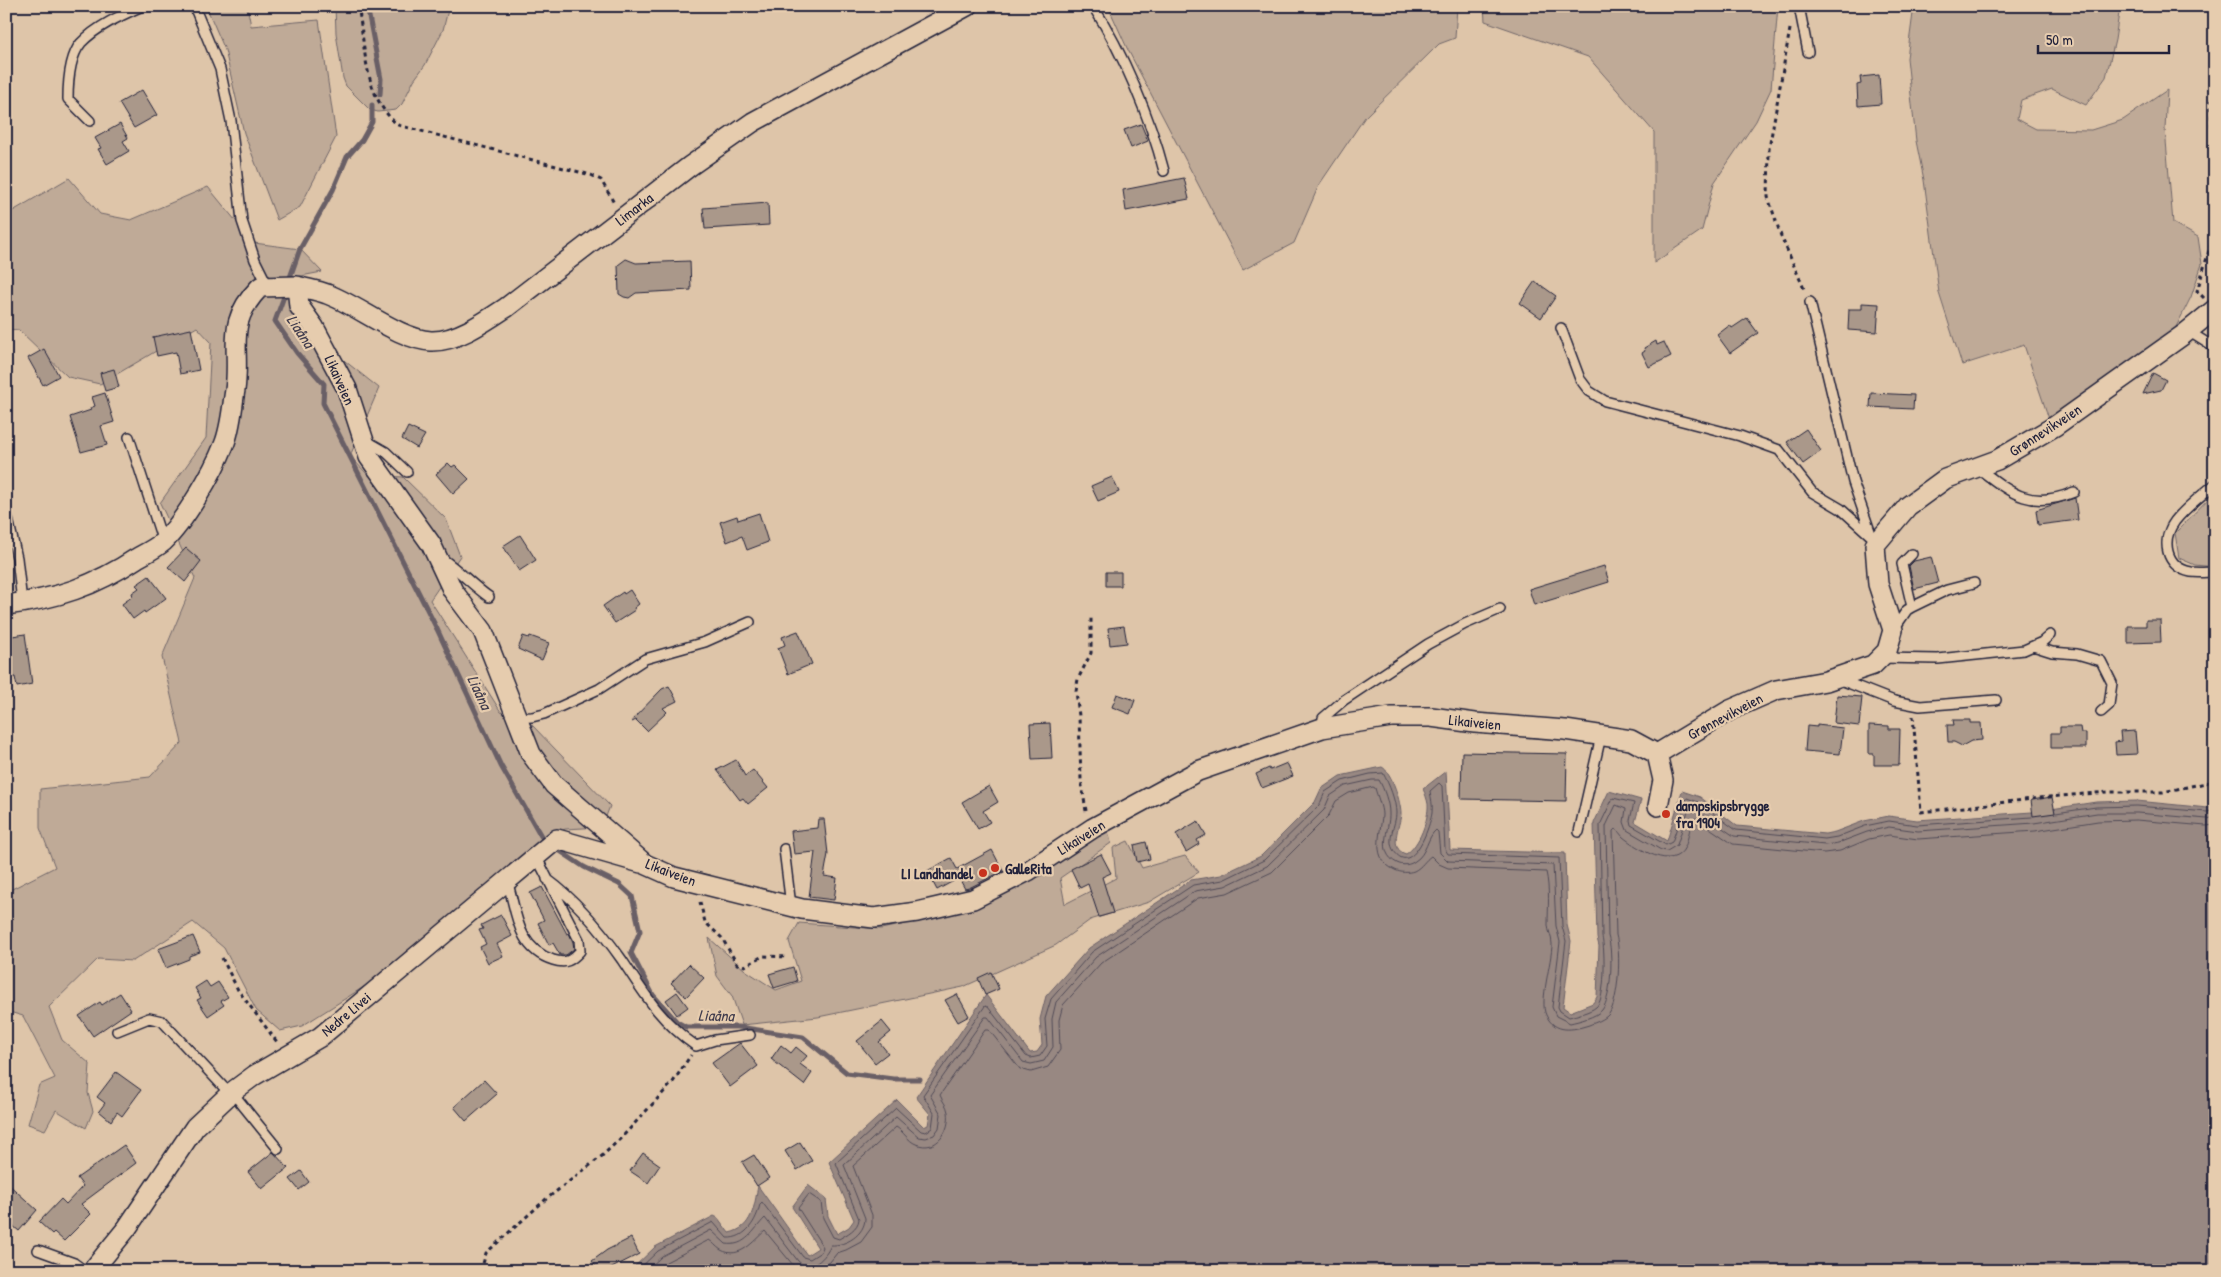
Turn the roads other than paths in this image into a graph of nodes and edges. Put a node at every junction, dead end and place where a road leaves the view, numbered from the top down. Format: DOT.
graph roads {
  1 [pos="142,6"];
  2 [pos="194,6"];
  3 [pos="967,6"];
  4 [pos="1093,6"];
  5 [pos="1799,6"];
  6 [pos="1808,52"];
  7 [pos="90,121"];
  8 [pos="1164,171"];
  9 [pos="268,286"];
  10 [pos="297,286"];
  11 [pos="1810,302"];
  12 [pos="2212,312"];
  13 [pos="1561,328"];
  14 [pos="2187,331"];
  15 [pos="2215,348"];
  16 [pos="129,437"];
  17 [pos="363,438"];
  18 [pos="1978,467"];
  19 [pos="407,472"];
  20 [pos="2215,484"];
  21 [pos="2074,492"];
  22 [pos="6,510"];
  23 [pos="1873,540"];
  24 [pos="163,542"];
  25 [pos="1912,554"];
  26 [pos="437,556"];
  27 [pos="2215,572"];
  28 [pos="1974,583"];
  29 [pos="489,598"];
  30 [pos="14,603"];
  31 [pos="1912,607"];
  32 [pos="1500,609"];
  33 [pos="750,622"];
  34 [pos="1893,630"];
  35 [pos="2050,635"];
  36 [pos="2033,646"];
  37 [pos="1880,658"];
  38 [pos="1835,678"];
  39 [pos="1996,700"];
  40 [pos="2101,712"];
  41 [pos="516,718"];
  42 [pos="1322,728"];
  43 [pos="1601,736"];
  44 [pos="1657,754"];
  45 [pos="1658,806"];
  46 [pos="1579,832"];
  47 [pos="784,849"];
  48 [pos="536,856"];
  49 [pos="645,864"];
  50 [pos="547,879"];
  51 [pos="506,880"];
  52 [pos="791,906"];
  53 [pos="117,1031"];
  54 [pos="750,1034"];
  55 [pos="231,1093"];
  56 [pos="278,1150"];
  57 [pos="38,1250"];
  58 [pos="86,1271"];
  59 [pos="92,1271"];
  1 -- 7 [label="lane"];
  2 -- 9 [label="lane"];
  3 -- 10 [label="street, Limarka"];
  4 -- 8 [label="lane"];
  5 -- 6 [label="lane"];
  9 -- 10 [label="street"];
  9 -- 24 [label="street"];
  10 -- 17 [label="street, Likaiveien"];
  11 -- 23 [label="lane"];
  12 -- 14 [label="street, Grønnevikveien"];
  13 -- 23 [label="lane"];
  14 -- 15 [label="lane"];
  14 -- 18 [label="street, Grønnevikveien"];
  16 -- 24 [label="lane"];
  17 -- 19 [label="lane"];
  17 -- 26 [label="street, Likaiveien"];
  18 -- 21 [label="lane"];
  18 -- 23 [label="street, Grønnevikveien"];
  20 -- 27 [label="lane"];
  22 -- 30 [label="lane"];
  23 -- 34 [label="street"];
  24 -- 30 [label="street"];
  25 -- 31 [label="lane"];
  26 -- 29 [label="lane"];
  26 -- 41 [label="street, Likaiveien"];
  28 -- 31 [label="lane"];
  31 -- 34 [label="lane"];
  32 -- 42 [label="lane"];
  33 -- 41 [label="lane"];
  34 -- 37 [label="street"];
  35 -- 36 [label="lane"];
  36 -- 37 [label="lane"];
  36 -- 40 [label="lane"];
  37 -- 38 [label="street, Grønnevikveien"];
  38 -- 39 [label="lane"];
  38 -- 44 [label="street, Grønnevikveien"];
  41 -- 49 [label="street, Likaiveien"];
  42 -- 43 [label="street, Likaiveien"];
  42 -- 52 [label="street, Likaiveien"];
  43 -- 44 [label="street, Likaiveien"];
  43 -- 46 [label="lane"];
  44 -- 45 [label="street"];
  47 -- 52 [label="lane"];
  48 -- 49 [label="street, Nedre Livei"];
  48 -- 50 [label="lane"];
  48 -- 51 [label="street, Nedre Livei"];
  49 -- 52 [label="street, Likaiveien"];
  50 -- 51 [label="lane"];
  50 -- 54 [label="lane"];
  51 -- 55 [label="street, Nedre Livei"];
  53 -- 55 [label="lane"];
  55 -- 56 [label="lane"];
  55 -- 59 [label="street, Nedre Livei"];
  57 -- 58 [label="lane"];
}
